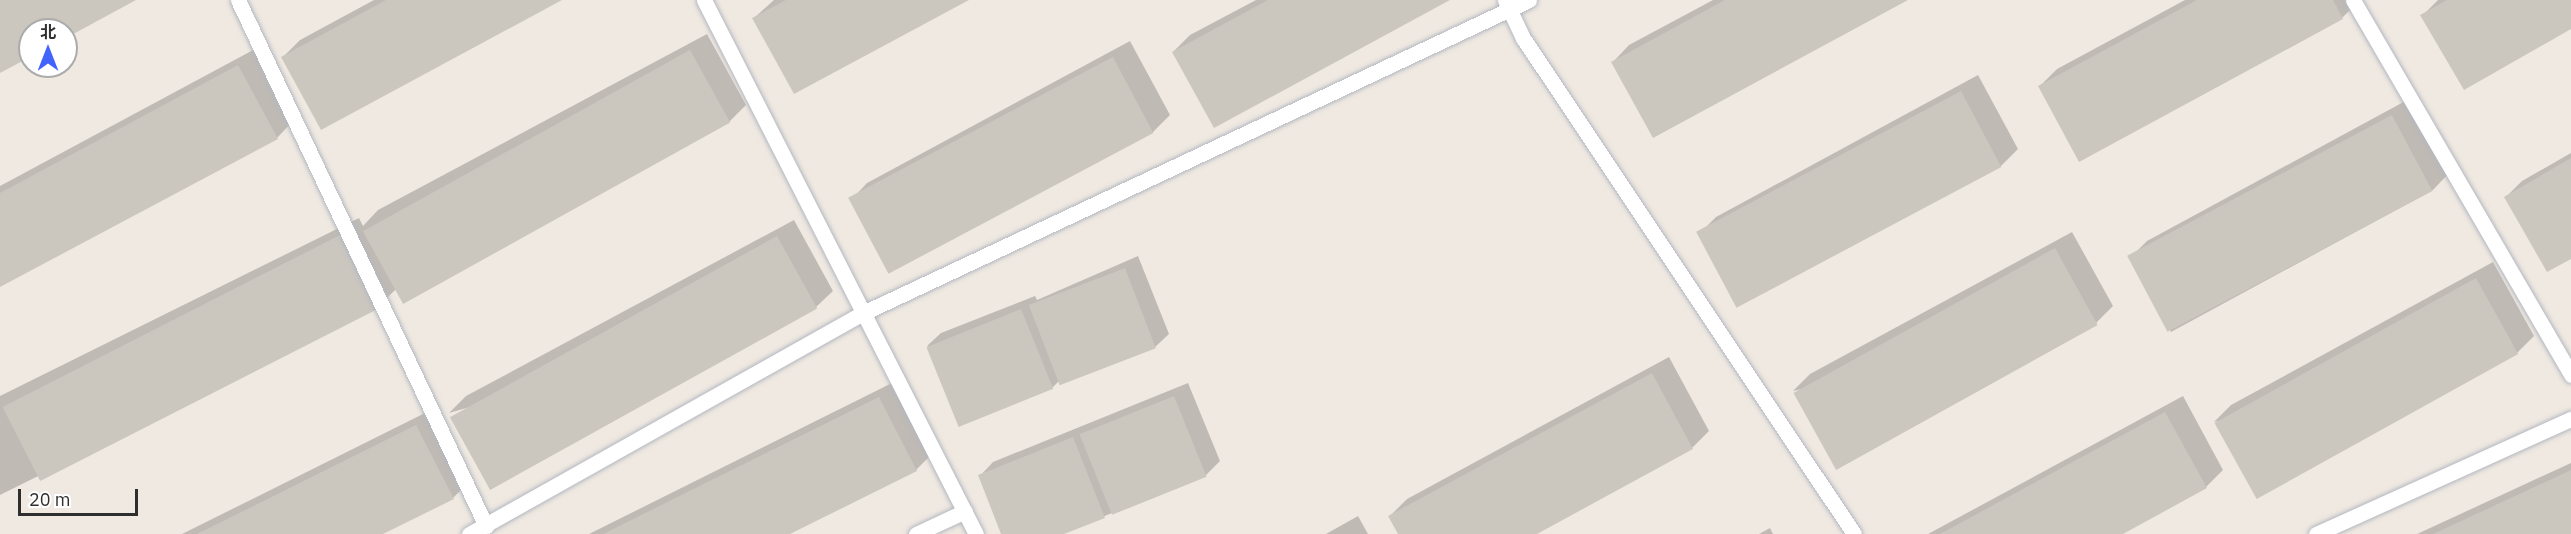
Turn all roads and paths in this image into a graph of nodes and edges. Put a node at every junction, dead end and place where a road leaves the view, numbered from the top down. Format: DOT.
graph roads {
  1 [pos="238,0"];
  2 [pos="704,0"];
  3 [pos="1529,0"];
  4 [pos="2353,0"];
  5 [pos="1507,4"];
  6 [pos="863,313"];
  7 [pos="2571,375"];
  8 [pos="2571,419"];
  9 [pos="965,511"];
  10 [pos="486,526"];
  11 [pos="469,534"];
  12 [pos="916,534"];
  13 [pos="976,534"];
  14 [pos="1854,534"];
  15 [pos="2316,534"];
  1 -- 10 [label="lane"];
  2 -- 6 [label="lane"];
  3 -- 5 [label="lane"];
  4 -- 7 [label="lane"];
  5 -- 6 [label="lane"];
  5 -- 14 [label="lane"];
  6 -- 9 [label="lane"];
  6 -- 10 [label="lane"];
  8 -- 15 [label="lane"];
  9 -- 12 [label="lane"];
  9 -- 13 [label="lane"];
  10 -- 11 [label="lane"];
}
